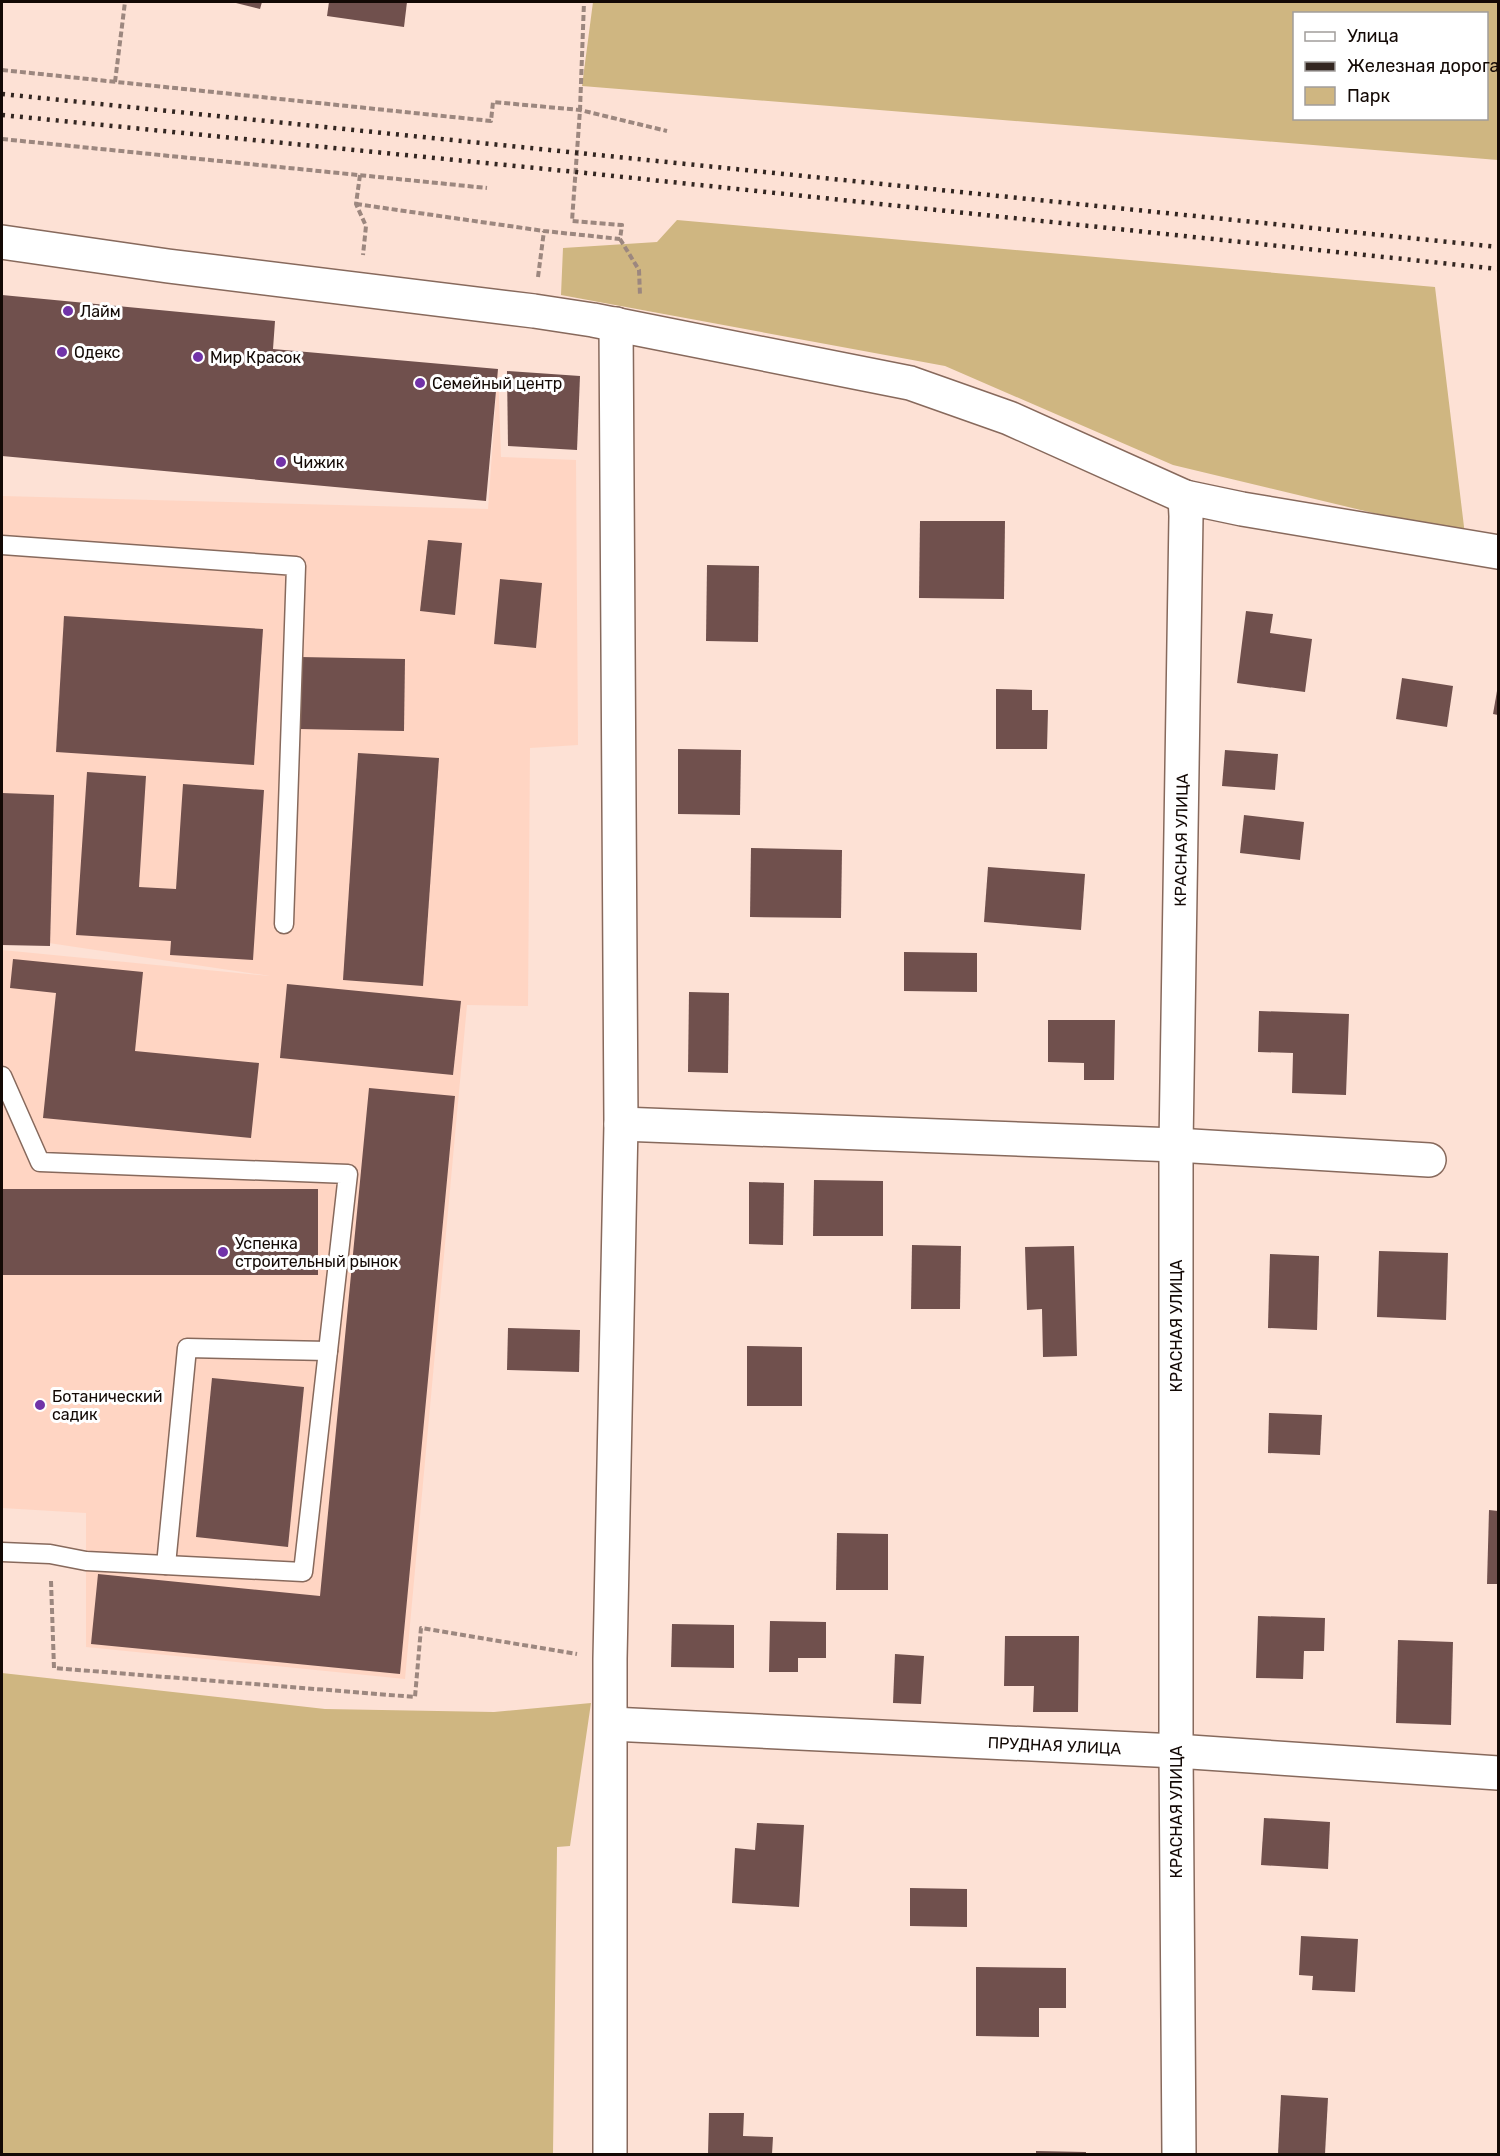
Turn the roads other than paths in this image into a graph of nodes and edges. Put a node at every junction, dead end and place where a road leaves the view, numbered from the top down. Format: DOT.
graph roads {
  1 [pos="2,242"];
  2 [pos="625,326"];
  3 [pos="1185,497"];
  4 [pos="2,545"];
  5 [pos="1498,552"];
  6 [pos="284,924"];
  7 [pos="2,1076"];
  8 [pos="621,1124"];
  9 [pos="1176,1145"];
  10 [pos="1429,1160"];
  11 [pos="328,1351"];
  12 [pos="2,1552"];
  13 [pos="166,1565"];
  14 [pos="612,1724"];
  15 [pos="1176,1751"];
  16 [pos="1498,1773"];
  17 [pos="610,2154"];
  18 [pos="1179,2154"];
  1 -- 2 [label="street"];
  2 -- 3 [label="street"];
  2 -- 8 [label="street"];
  3 -- 5 [label="street"];
  3 -- 9 [label="street, КРАСНАЯ УЛИЦА"];
  4 -- 6 [label="lane"];
  7 -- 11 [label="lane"];
  8 -- 9 [label="street"];
  8 -- 14 [label="street"];
  9 -- 10 [label="street"];
  9 -- 15 [label="street, КРАСНАЯ УЛИЦА"];
  11 -- 13 [label="lane"];
  11 -- 13 [label="lane"];
  12 -- 13 [label="lane"];
  14 -- 15 [label="street, ПРУДНАЯ УЛИЦА"];
  14 -- 17 [label="street"];
  15 -- 16 [label="street, ПРУДНАЯ УЛИЦА"];
  15 -- 18 [label="street, КРАСНАЯ УЛИЦА"];
}
